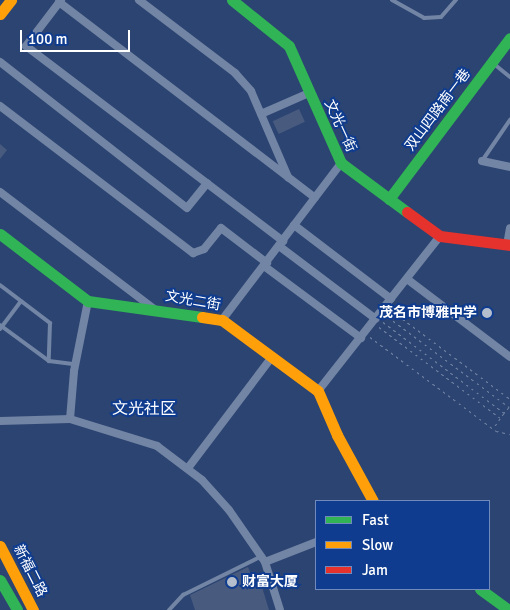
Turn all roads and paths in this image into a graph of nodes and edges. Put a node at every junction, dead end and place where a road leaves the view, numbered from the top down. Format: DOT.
graph roads {
  1 [pos="11,0"];
  2 [pos="139,0"];
  3 [pos="232,0"];
  4 [pos="392,0"];
  5 [pos="456,0"];
  6 [pos="60,1"];
  7 [pos="0,14"];
  8 [pos="510,38"];
  9 [pos="0,62"];
  10 [pos="492,63"];
  11 [pos="510,76"];
  12 [pos="309,94"];
  13 [pos="0,106"];
  14 [pos="261,114"];
  15 [pos="510,120"];
  16 [pos="482,161"];
  17 [pos="341,163"];
  18 [pos="510,167"];
  19 [pos="289,177"];
  20 [pos="207,183"];
  21 [pos="0,192"];
  22 [pos="315,198"];
  23 [pos="389,199"];
  24 [pos="294,226"];
  25 [pos="510,228"];
  26 [pos="0,234"];
  27 [pos="440,236"];
  28 [pos="281,244"];
  29 [pos="508,245"];
  30 [pos="265,264"];
  31 [pos="407,279"];
  32 [pos="0,286"];
  33 [pos="391,299"];
  34 [pos="21,301"];
  35 [pos="88,301"];
  36 [pos="155,310"];
  37 [pos="378,315"];
  38 [pos="222,320"];
  39 [pos="1,327"];
  40 [pos="364,337"];
  41 [pos="510,356"];
  42 [pos="272,357"];
  43 [pos="49,361"];
  44 [pos="75,364"];
  45 [pos="318,391"];
  46 [pos="510,400"];
  47 [pos="509,406"];
  48 [pos="504,413"];
  49 [pos="70,419"];
  50 [pos="500,419"];
  51 [pos="0,421"];
  52 [pos="492,429"];
  53 [pos="510,434"];
  54 [pos="188,468"];
  55 [pos="372,500"];
  56 [pos="315,542"];
  57 [pos="0,546"];
  58 [pos="263,559"];
  59 [pos="0,580"];
  60 [pos="481,590"];
  61 [pos="17,610"];
  62 [pos="33,610"];
  63 [pos="169,610"];
  64 [pos="280,610"];
  65 [pos="509,610"];
  1 -- 7 [label="street"];
  2 -- 14 [label="street"];
  3 -- 12 [label="street, 文光一街"];
  4 -- 5 [label="lane"];
  6 -- 19 [label="street"];
  6 -- 20 [label="street"];
  8 -- 10 [label="street, 双山四路南一巷"];
  9 -- 20 [label="street"];
  10 -- 11 [label="lane"];
  10 -- 23 [label="street, 双山四路南一巷"];
  12 -- 14 [label="street"];
  12 -- 17 [label="street, 文光一街"];
  13 -- 30 [label="street"];
  14 -- 19 [label="street"];
  15 -- 16 [label="lane"];
  16 -- 18 [label="street"];
  17 -- 22 [label="street"];
  17 -- 23 [label="street, 文光一街"];
  19 -- 22 [label="street"];
  20 -- 28 [label="street"];
  21 -- 36 [label="street"];
  22 -- 24 [label="street"];
  23 -- 27 [label="street, 文光一街"];
  24 -- 28 [label="street"];
  24 -- 33 [label="street"];
  25 -- 29 [label="street"];
  26 -- 35 [label="street, 文光二街"];
  27 -- 29 [label="street, 文光一街"];
  27 -- 31 [label="street"];
  28 -- 30 [label="street"];
  28 -- 37 [label="street"];
  30 -- 38 [label="street"];
  30 -- 40 [label="street"];
  31 -- 33 [label="street"];
  31 -- 41 [label="street"];
  32 -- 34 [label="lane"];
  33 -- 37 [label="street"];
  34 -- 39 [label="lane"];
  34 -- 43 [label="lane"];
  35 -- 36 [label="street, 文光二街"];
  35 -- 44 [label="street"];
  36 -- 38 [label="street, 文光二街"];
  37 -- 40 [label="street"];
  37 -- 46 [label="path"];
  37 -- 47 [label="path"];
  37 -- 48 [label="path"];
  37 -- 50 [label="path"];
  38 -- 42 [label="street, 文光二街"];
  39 -- 43 [label="lane"];
  40 -- 45 [label="street"];
  40 -- 52 [label="path"];
  42 -- 45 [label="street, 文光二街"];
  42 -- 54 [label="street"];
  43 -- 44 [label="lane"];
  44 -- 49 [label="street"];
  45 -- 55 [label="street"];
  47 -- 48 [label="path"];
  48 -- 50 [label="path"];
  49 -- 51 [label="street"];
  49 -- 54 [label="street"];
  50 -- 52 [label="path"];
  52 -- 53 [label="path"];
  54 -- 58 [label="street"];
  56 -- 58 [label="street"];
  57 -- 62 [label="street, 新福二路"];
  58 -- 63 [label="lane"];
  58 -- 64 [label="street"];
  59 -- 61 [label="street"];
  60 -- 65 [label="street"];
}
